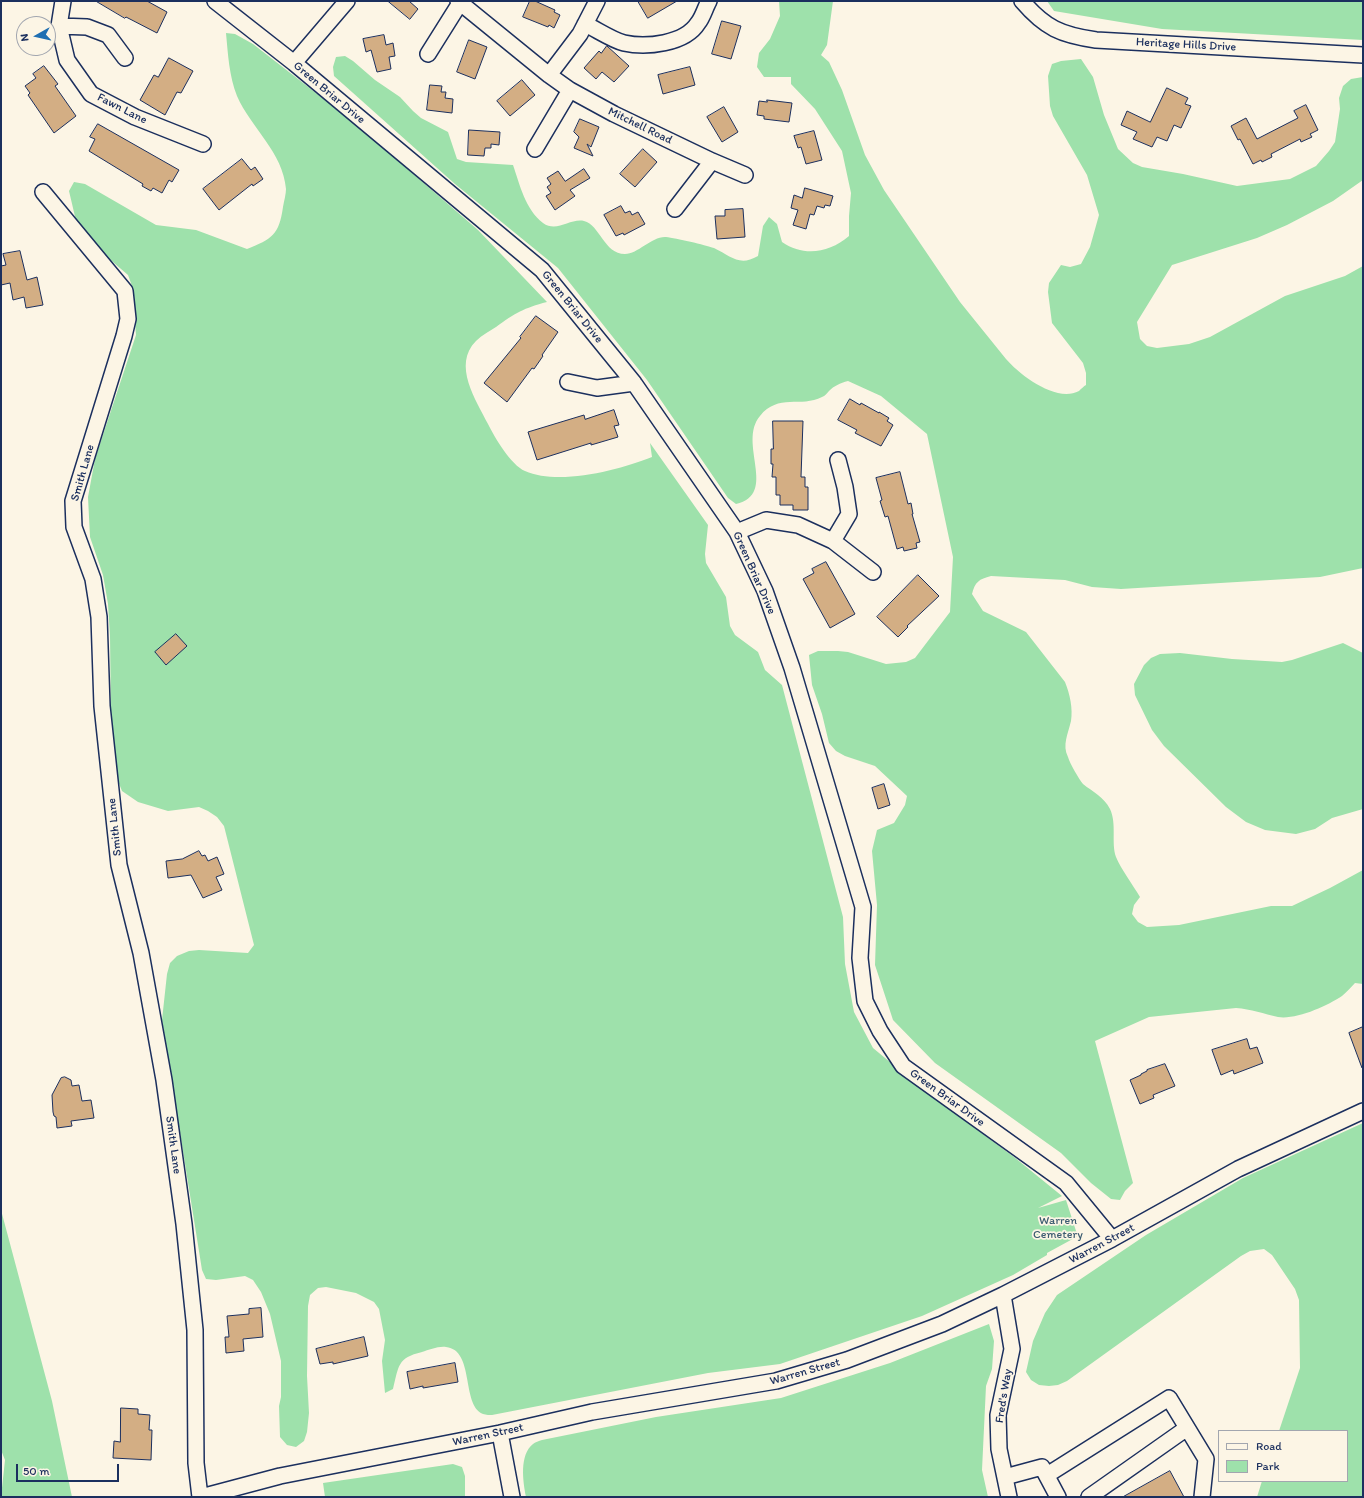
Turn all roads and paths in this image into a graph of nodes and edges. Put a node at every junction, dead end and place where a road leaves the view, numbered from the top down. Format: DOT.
graph roads {
  1 [pos="63,1"];
  2 [pos="215,1"];
  3 [pos="347,1"];
  4 [pos="597,1"];
  5 [pos="709,1"];
  6 [pos="1022,1"];
  7 [pos="459,2"];
  8 [pos="585,24"];
  9 [pos="59,26"];
  10 [pos="428,54"];
  11 [pos="1363,55"];
  12 [pos="125,58"];
  13 [pos="294,64"];
  14 [pos="549,75"];
  15 [pos="570,90"];
  16 [pos="203,144"];
  17 [pos="535,149"];
  18 [pos="712,161"];
  19 [pos="746,175"];
  20 [pos="43,192"];
  21 [pos="675,209"];
  22 [pos="568,382"];
  23 [pos="634,383"];
  24 [pos="838,460"];
  25 [pos="736,532"];
  26 [pos="833,542"];
  27 [pos="873,572"];
  28 [pos="1363,1111"];
  29 [pos="1112,1239"];
  30 [pos="1003,1295"];
  31 [pos="1187,1428"];
  32 [pos="500,1433"];
  33 [pos="1046,1475"];
  34 [pos="1005,1477"];
  35 [pos="200,1497"];
  36 [pos="512,1497"];
  37 [pos="1009,1497"];
  38 [pos="1058,1497"];
  39 [pos="1089,1497"];
  40 [pos="1202,1497"];
  1 -- 9 [label="street, Fawn Lane"];
  2 -- 13 [label="street, Green Briar Drive"];
  3 -- 13 [label="street"];
  4 -- 8 [label="street"];
  5 -- 8 [label="street"];
  6 -- 11 [label="street, Heritage Hills Drive"];
  7 -- 10 [label="street, Mitchell Road"];
  7 -- 14 [label="street, Mitchell Road"];
  8 -- 14 [label="street"];
  9 -- 12 [label="street"];
  9 -- 16 [label="street, Fawn Lane"];
  13 -- 23 [label="street, Green Briar Drive"];
  14 -- 15 [label="street, Mitchell Road"];
  15 -- 17 [label="street"];
  15 -- 18 [label="street, Mitchell Road"];
  18 -- 19 [label="street, Mitchell Road"];
  18 -- 21 [label="street"];
  20 -- 35 [label="street, Smith Lane"];
  22 -- 23 [label="street"];
  23 -- 25 [label="street, Green Briar Drive"];
  24 -- 26 [label="street"];
  25 -- 26 [label="street"];
  25 -- 29 [label="street, Green Briar Drive"];
  26 -- 27 [label="street"];
  28 -- 29 [label="street, Warren Street"];
  29 -- 30 [label="street, Warren Street"];
  30 -- 32 [label="street, Warren Street"];
  30 -- 34 [label="street, Fred's Way"];
  31 -- 33 [label="street"];
  31 -- 39 [label="street"];
  31 -- 40 [label="street"];
  32 -- 35 [label="street, Warren Street"];
  32 -- 36 [label="street"];
  33 -- 34 [label="street"];
  33 -- 38 [label="street"];
  34 -- 37 [label="street, Fred's Way"];
}
